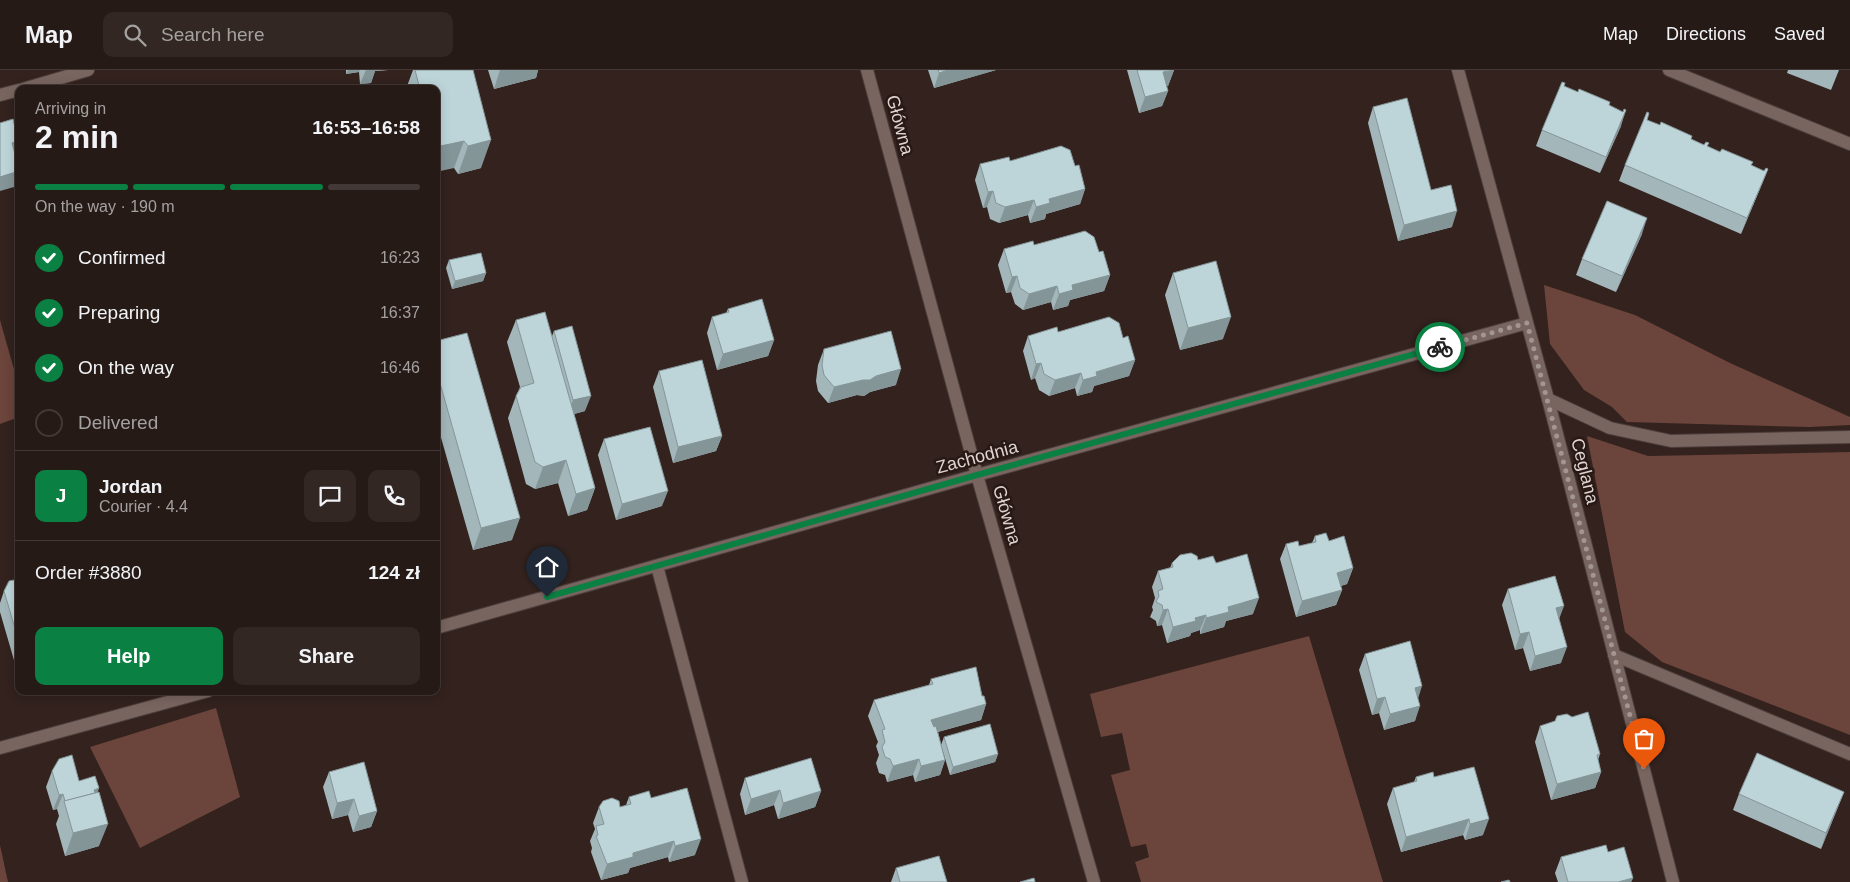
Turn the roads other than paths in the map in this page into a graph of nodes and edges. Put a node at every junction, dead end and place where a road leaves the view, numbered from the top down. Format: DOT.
graph roads {
  1 [pos="88,70"];
  2 [pos="867,70"];
  3 [pos="1458,70"];
  4 [pos="1669,70"];
  5 [pos="37,85"];
  6 [pos="15,91"];
  7 [pos="0,95"];
  8 [pos="1850,144"];
  9 [pos="1527,323"];
  10 [pos="1548,399"];
  11 [pos="1850,437"];
  12 [pos="977,475"];
  13 [pos="657,566"];
  14 [pos="440,627"];
  15 [pos="1614,655"];
  16 [pos="193,695"];
  17 [pos="0,748"];
  18 [pos="1850,754"];
  19 [pos="742,882"];
  20 [pos="1094,882"];
  21 [pos="1673,882"];
  1 -- 5 [label="street"];
  2 -- 12 [label="street, Główna"];
  3 -- 9 [label="street, Ceglana"];
  4 -- 8 [label="street"];
  6 -- 7 [label="street"];
  9 -- 10 [label="street, Ceglana"];
  9 -- 12 [label="street, Zachodnia"];
  10 -- 11 [label="street"];
  10 -- 15 [label="street, Ceglana"];
  12 -- 13 [label="street, Zachodnia"];
  12 -- 20 [label="street, Główna"];
  13 -- 14 [label="street, Zachodnia"];
  13 -- 19 [label="street"];
  15 -- 18 [label="street"];
  15 -- 21 [label="street, Ceglana"];
  16 -- 17 [label="street"];
}
